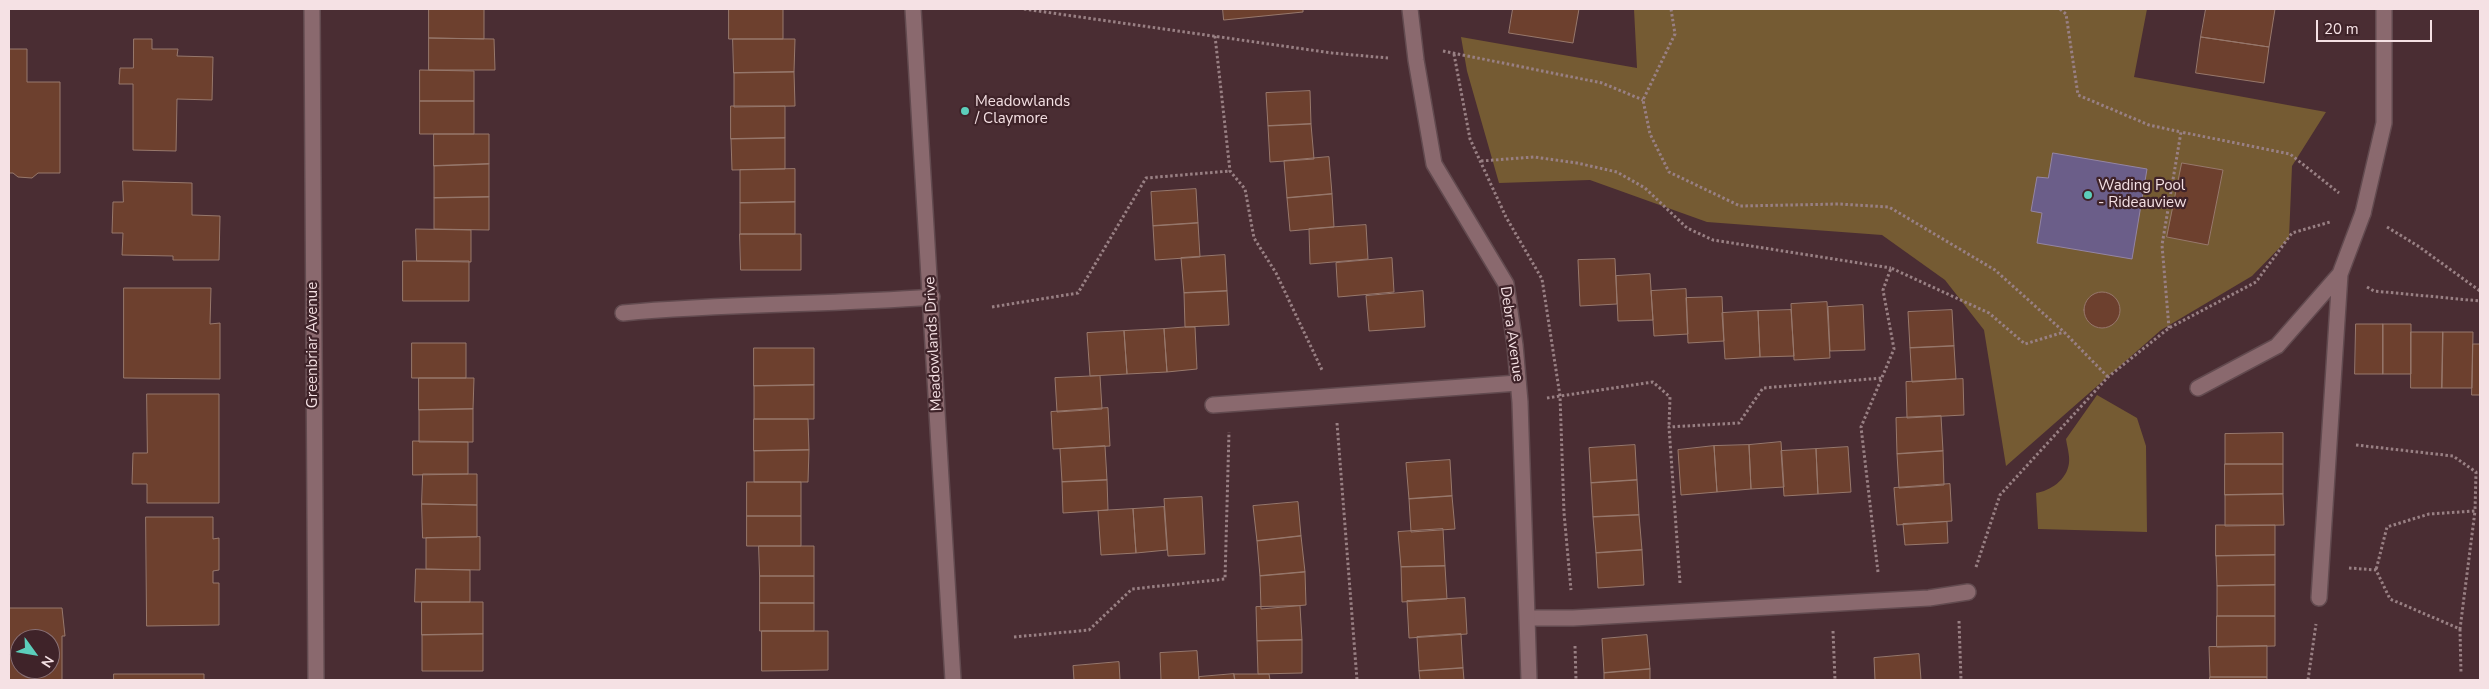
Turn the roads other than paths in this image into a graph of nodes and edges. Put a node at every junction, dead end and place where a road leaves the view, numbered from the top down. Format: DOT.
graph roads {
  1 [pos="312,9"];
  2 [pos="913,9"];
  3 [pos="1410,9"];
  4 [pos="2384,9"];
  5 [pos="2340,274"];
  6 [pos="932,297"];
  7 [pos="624,312"];
  8 [pos="1518,383"];
  9 [pos="2198,388"];
  10 [pos="1213,406"];
  11 [pos="1968,592"];
  12 [pos="2319,598"];
  13 [pos="1528,618"];
  14 [pos="316,680"];
  15 [pos="953,680"];
  16 [pos="1529,680"];
  1 -- 14 [label="street, Greenbriar Avenue"];
  2 -- 6 [label="street, Meadowlands Drive"];
  3 -- 8 [label="street, Debra Avenue"];
  4 -- 5 [label="street"];
  5 -- 9 [label="street"];
  5 -- 12 [label="street"];
  6 -- 7 [label="street"];
  6 -- 15 [label="street, Meadowlands Drive"];
  8 -- 10 [label="street"];
  8 -- 13 [label="street, Debra Avenue"];
  11 -- 13 [label="street"];
  13 -- 16 [label="street, Debra Avenue"];
}
